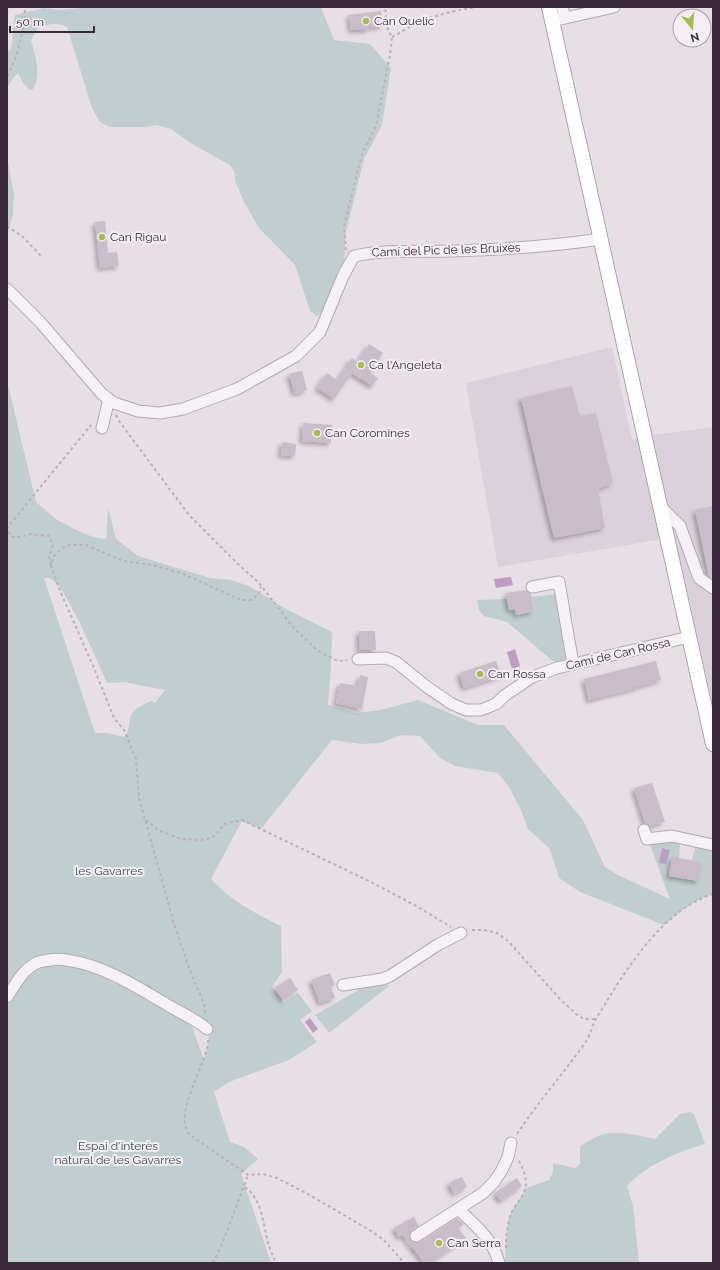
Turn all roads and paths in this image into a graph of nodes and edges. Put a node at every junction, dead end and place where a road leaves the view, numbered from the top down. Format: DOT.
graph roads {
  1 [pos="25,7"];
  2 [pos="385,7"];
  3 [pos="476,7"];
  4 [pos="549,7"];
  5 [pos="562,7"];
  6 [pos="614,7"];
  7 [pos="558,20"];
  8 [pos="392,37"];
  9 [pos="7,76"];
  10 [pos="7,226"];
  11 [pos="601,239"];
  12 [pos="41,256"];
  13 [pos="349,265"];
  14 [pos="7,288"];
  15 [pos="109,399"];
  16 [pos="97,425"];
  17 [pos="661,507"];
  18 [pos="7,528"];
  19 [pos="51,566"];
  20 [pos="261,587"];
  21 [pos="532,587"];
  22 [pos="713,588"];
  23 [pos="689,637"];
  24 [pos="358,659"];
  25 [pos="573,664"];
  26 [pos="713,744"];
  27 [pos="145,819"];
  28 [pos="644,830"];
  29 [pos="713,845"];
  30 [pos="713,894"];
  31 [pos="461,933"];
  32 [pos="342,985"];
  33 [pos="7,997"];
  34 [pos="596,1019"];
  35 [pos="207,1029"];
  36 [pos="511,1143"];
  37 [pos="248,1175"];
  38 [pos="245,1187"];
  39 [pos="458,1209"];
  40 [pos="416,1236"];
  41 [pos="506,1248"];
  42 [pos="213,1263"];
  43 [pos="276,1263"];
  44 [pos="404,1263"];
  45 [pos="499,1263"];
  1 -- 9 [label="path"];
  2 -- 8 [label="path"];
  3 -- 8 [label="path"];
  4 -- 7 [label="main road"];
  5 -- 7 [label="street"];
  6 -- 7 [label="street"];
  7 -- 11 [label="main road"];
  8 -- 13 [label="path"];
  10 -- 12 [label="path"];
  11 -- 13 [label="street, Camí del Pic de les Bruixes"];
  11 -- 17 [label="main road"];
  13 -- 15 [label="street, Camí del Pic de les Bruixes"];
  14 -- 15 [label="street, Camí del Pic de les Bruixes"];
  15 -- 16 [label="street"];
  15 -- 20 [label="path"];
  16 -- 18 [label="path"];
  17 -- 22 [label="street"];
  17 -- 23 [label="main road"];
  18 -- 19 [label="path"];
  19 -- 20 [label="path"];
  19 -- 27 [label="path"];
  20 -- 24 [label="path"];
  21 -- 25 [label="street"];
  23 -- 25 [label="street, Camí de Can Rossa"];
  23 -- 26 [label="main road"];
  24 -- 25 [label="street, Camí de Can Rossa"];
  27 -- 31 [label="path"];
  27 -- 35 [label="path"];
  28 -- 29 [label="street"];
  30 -- 34 [label="path"];
  31 -- 32 [label="street"];
  31 -- 34 [label="path"];
  33 -- 35 [label="street"];
  34 -- 36 [label="path"];
  35 -- 37 [label="path"];
  36 -- 39 [label="street"];
  36 -- 41 [label="path"];
  37 -- 38 [label="path"];
  37 -- 44 [label="path"];
  38 -- 42 [label="path"];
  38 -- 43 [label="path"];
  39 -- 40 [label="street"];
  39 -- 45 [label="street"];
}
